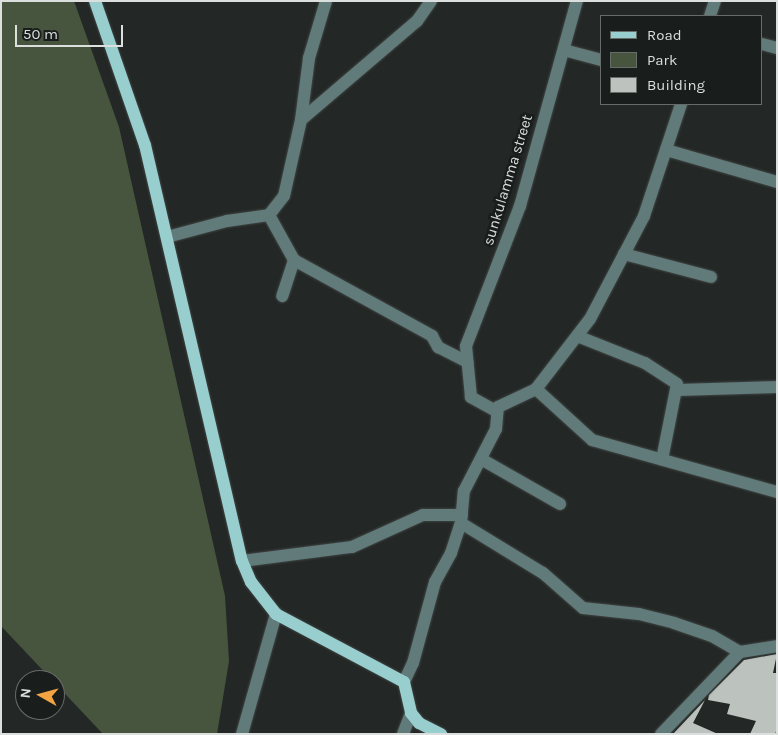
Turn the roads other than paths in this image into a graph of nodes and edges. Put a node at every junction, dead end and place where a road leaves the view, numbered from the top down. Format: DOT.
graph roads {
  1 [pos="94,1"];
  2 [pos="312,1"];
  3 [pos="431,1"];
  4 [pos="577,1"];
  5 [pos="715,1"];
  6 [pos="325,3"];
  7 [pos="710,15"];
  8 [pos="763,44"];
  9 [pos="777,48"];
  10 [pos="564,50"];
  11 [pos="600,59"];
  12 [pos="681,105"];
  13 [pos="301,120"];
  14 [pos="666,150"];
  15 [pos="777,182"];
  16 [pos="269,215"];
  17 [pos="167,237"];
  18 [pos="624,254"];
  19 [pos="294,260"];
  20 [pos="711,277"];
  21 [pos="282,296"];
  22 [pos="577,336"];
  23 [pos="467,362"];
  24 [pos="777,387"];
  25 [pos="536,389"];
  26 [pos="678,390"];
  27 [pos="496,411"];
  28 [pos="481,459"];
  29 [pos="662,460"];
  30 [pos="777,492"];
  31 [pos="560,504"];
  32 [pos="462,519"];
  33 [pos="242,561"];
  34 [pos="276,614"];
  35 [pos="777,646"];
  36 [pos="740,652"];
  37 [pos="404,682"];
  38 [pos="411,713"];
  39 [pos="440,733"];
  40 [pos="242,734"];
  41 [pos="402,734"];
  42 [pos="661,734"];
  1 -- 17 [label="main road"];
  2 -- 6 [label="street"];
  3 -- 13 [label="street"];
  4 -- 10 [label="street, sunkulamma street"];
  5 -- 7 [label="street"];
  6 -- 13 [label="street"];
  8 -- 9 [label="street"];
  10 -- 11 [label="street"];
  10 -- 23 [label="street, sunkulamma street"];
  12 -- 14 [label="street"];
  13 -- 16 [label="street"];
  14 -- 15 [label="street"];
  14 -- 18 [label="street"];
  16 -- 17 [label="street"];
  16 -- 19 [label="street"];
  17 -- 33 [label="main road"];
  18 -- 20 [label="street"];
  18 -- 22 [label="street"];
  19 -- 21 [label="street"];
  19 -- 23 [label="street"];
  22 -- 25 [label="street"];
  22 -- 26 [label="street"];
  23 -- 27 [label="street, sunkulamma street"];
  24 -- 26 [label="street"];
  25 -- 27 [label="street"];
  25 -- 29 [label="street"];
  26 -- 29 [label="street"];
  27 -- 28 [label="street"];
  28 -- 31 [label="street"];
  28 -- 32 [label="street"];
  29 -- 30 [label="street"];
  32 -- 33 [label="street"];
  32 -- 36 [label="street"];
  32 -- 37 [label="street"];
  33 -- 34 [label="main road"];
  34 -- 37 [label="main road"];
  34 -- 40 [label="street"];
  35 -- 36 [label="street"];
  36 -- 42 [label="street"];
  37 -- 38 [label="main road"];
  38 -- 39 [label="main road"];
  38 -- 41 [label="street"];
}
